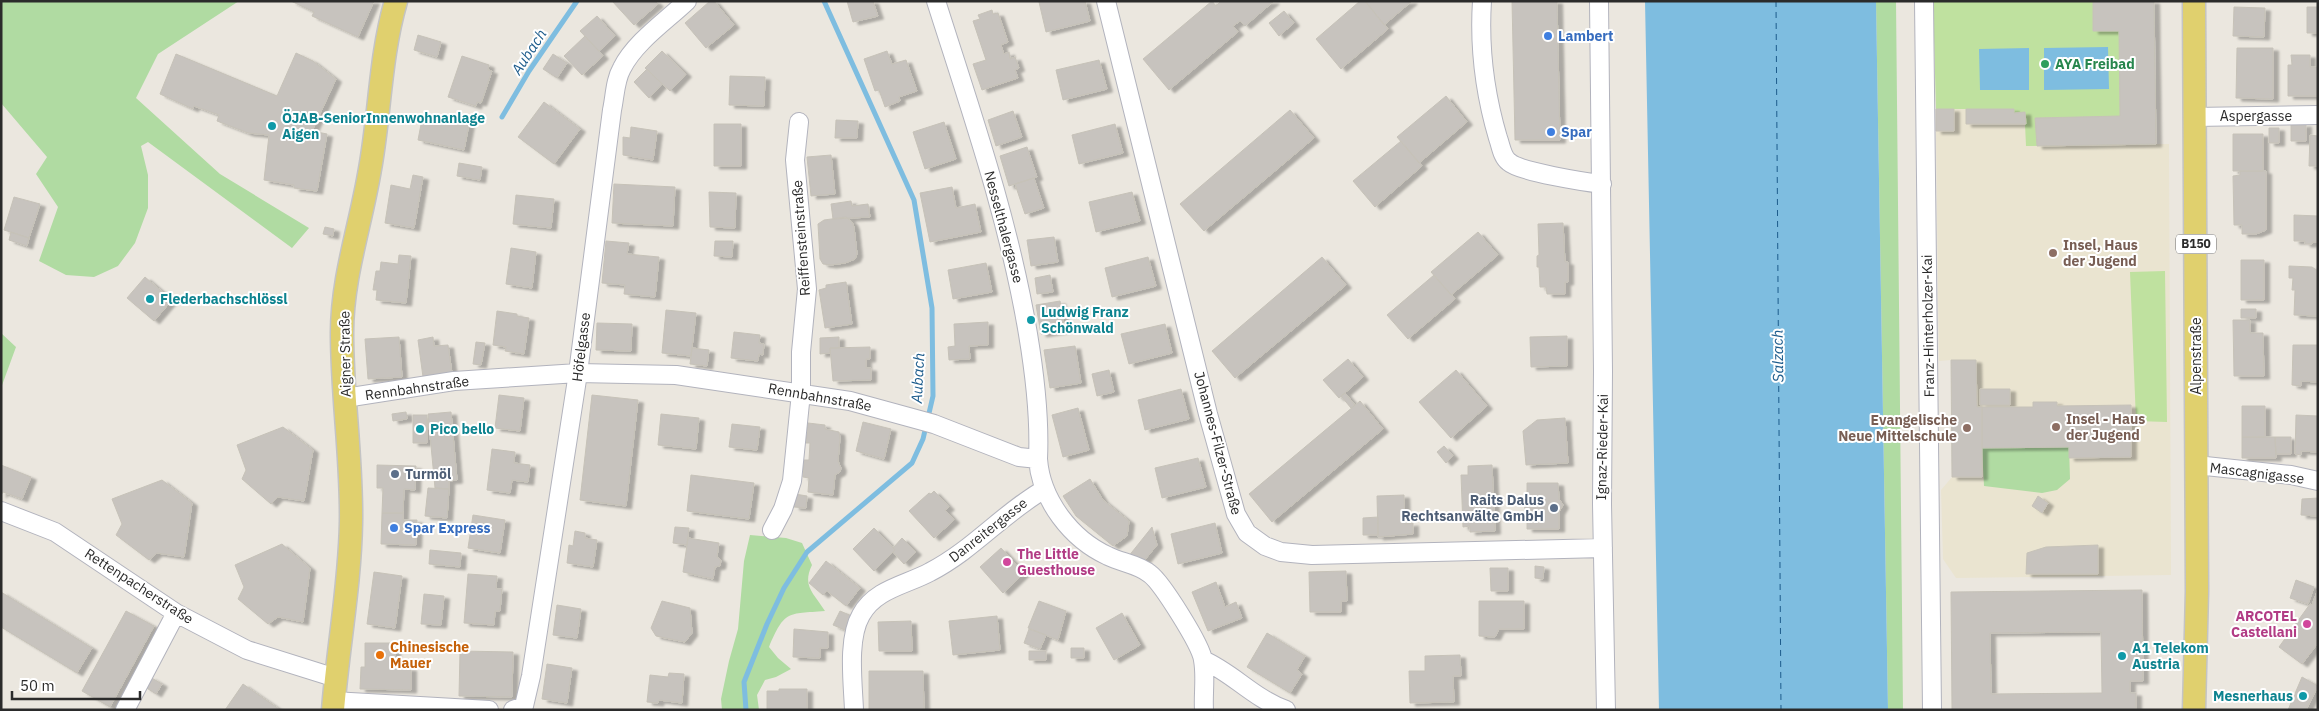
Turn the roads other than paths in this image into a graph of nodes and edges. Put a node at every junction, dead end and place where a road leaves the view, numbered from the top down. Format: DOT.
graph roads {
  1 [pos="396,1"];
  2 [pos="687,1"];
  3 [pos="936,1"];
  4 [pos="1106,1"];
  5 [pos="1482,1"];
  6 [pos="1599,1"];
  7 [pos="1924,1"];
  8 [pos="2194,1"];
  9 [pos="2318,116"];
  10 [pos="2194,117"];
  11 [pos="799,122"];
  12 [pos="1602,184"];
  13 [pos="578,373"];
  14 [pos="801,393"];
  15 [pos="345,398"];
  16 [pos="1038,459"];
  17 [pos="2196,465"];
  18 [pos="2318,481"];
  19 [pos="1045,490"];
  20 [pos="1,511"];
  21 [pos="772,530"];
  22 [pos="1603,548"];
  23 [pos="176,613"];
  24 [pos="1203,660"];
  25 [pos="336,678"];
  26 [pos="333,705"];
  27 [pos="125,710"];
  28 [pos="490,710"];
  29 [pos="513,710"];
  30 [pos="854,710"];
  31 [pos="1204,710"];
  32 [pos="1286,710"];
  33 [pos="1606,710"];
  34 [pos="1932,710"];
  35 [pos="2194,710"];
  1 -- 15 [label="main road, Aigner Straße"];
  2 -- 13 [label="street, Höfelgasse"];
  3 -- 16 [label="street, Nesselthalergasse"];
  4 -- 22 [label="street, Johannes-Filzer-Straße"];
  5 -- 12 [label="street"];
  6 -- 12 [label="street, Ignaz-Rieder-Kai"];
  7 -- 34 [label="street, Franz-Hinterholzer-Kai"];
  8 -- 10 [label="main road, Alpenstraße / B150"];
  9 -- 10 [label="street, Aspergasse"];
  10 -- 17 [label="main road, Alpenstraße / B150"];
  11 -- 14 [label="street, Reiffensteinstraße"];
  12 -- 22 [label="street, Ignaz-Rieder-Kai"];
  13 -- 14 [label="street, Rennbahnstraße"];
  13 -- 15 [label="street, Rennbahnstraße"];
  13 -- 29 [label="street, Höfelgasse"];
  14 -- 16 [label="street, Rennbahnstraße"];
  14 -- 21 [label="street, Reiffensteinstraße"];
  15 -- 25 [label="main road, Aigner Straße"];
  16 -- 19 [label="street"];
  17 -- 18 [label="street, Mascagnigasse"];
  17 -- 35 [label="main road, Alpenstraße / B150"];
  19 -- 24 [label="street"];
  19 -- 30 [label="street, Danreitergasse"];
  20 -- 23 [label="street, Rettenpacherstraße"];
  22 -- 33 [label="street, Ignaz-Rieder-Kai"];
  23 -- 25 [label="street, Rettenpacherstraße"];
  23 -- 27 [label="street"];
  24 -- 31 [label="street"];
  24 -- 32 [label="street"];
  25 -- 26 [label="main road, Aigner Straße"];
  26 -- 28 [label="street"];
}
